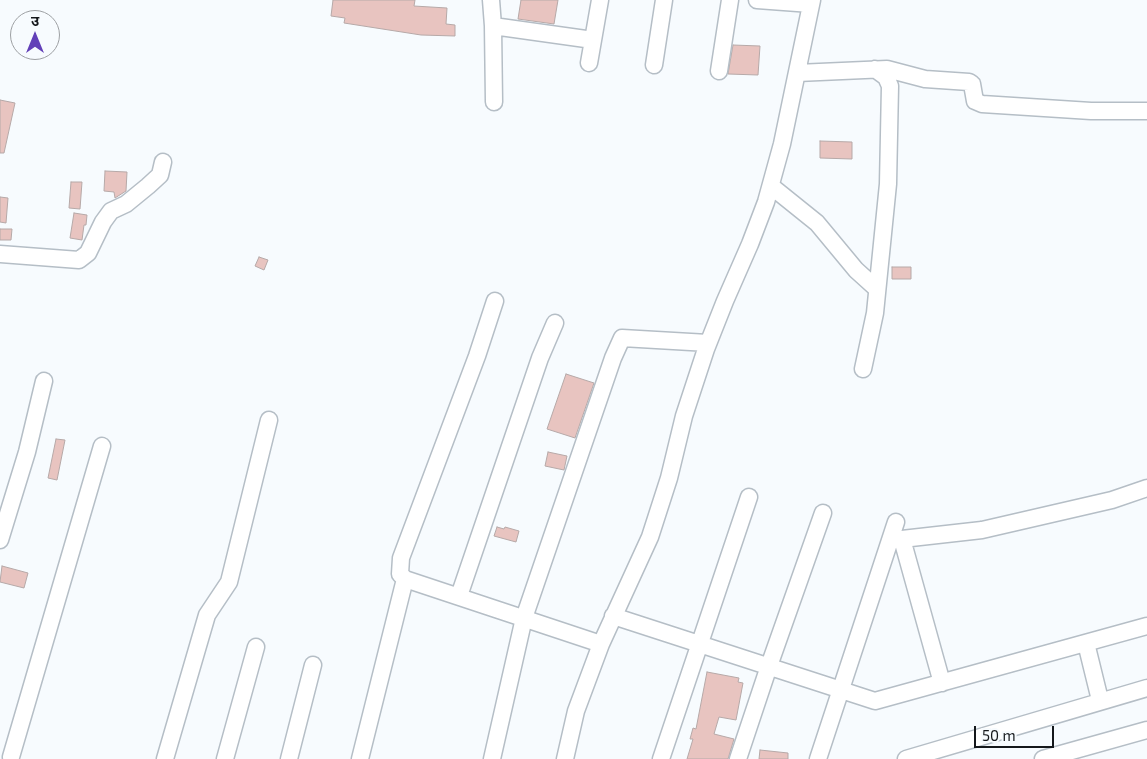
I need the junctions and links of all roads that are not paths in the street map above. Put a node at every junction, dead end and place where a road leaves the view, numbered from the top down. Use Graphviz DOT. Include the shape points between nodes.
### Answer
graph roads {
  1 [pos="492,0"];
  2 [pos="600,0"];
  3 [pos="664,0"];
  4 [pos="730,0"];
  5 [pos="757,0"];
  6 [pos="811,2"];
  7 [pos="493,26"];
  8 [pos="593,40"];
  9 [pos="589,63"];
  10 [pos="654,66"];
  11 [pos="875,69"];
  12 [pos="720,71"];
  13 [pos="797,73"];
  14 [pos="494,102"];
  15 [pos="1147,111"];
  16 [pos="163,162"];
  17 [pos="771,186"];
  18 [pos="0,254"];
  19 [pos="877,290"];
  20 [pos="495,301"];
  21 [pos="555,323"];
  22 [pos="708,343"];
  23 [pos="863,369"];
  24 [pos="44,381"];
  25 [pos="269,420"];
  26 [pos="102,446"];
  27 [pos="1147,488"];
  28 [pos="749,496"];
  29 [pos="822,513"];
  30 [pos="896,522"];
  31 [pos="0,540"];
  32 [pos="405,578"];
  33 [pos="459,596"];
  34 [pos="613,616"];
  35 [pos="524,618"];
  36 [pos="1147,626"];
  37 [pos="1086,643"];
  38 [pos="601,644"];
  39 [pos="700,644"];
  40 [pos="256,647"];
  41 [pos="313,665"];
  42 [pos="768,666"];
  43 [pos="942,683"];
  44 [pos="1147,688"];
  45 [pos="840,690"];
  46 [pos="1100,700"];
  47 [pos="1147,730"];
  48 [pos="8,757"];
  49 [pos="165,759"];
  50 [pos="226,759"];
  51 [pos="289,759"];
  52 [pos="360,759"];
  53 [pos="492,759"];
  54 [pos="565,759"];
  55 [pos="660,759"];
  56 [pos="738,759"];
  57 [pos="818,759"];
  58 [pos="906,759"];
  59 [pos="1044,759"];
  1 -- 7 [label="street"];
  2 -- 8 [label="street"];
  3 -- 10 [label="street"];
  4 -- 12 [label="street"];
  5 -- 6 [label="street"];
  6 -- 13 [label="street"];
  7 -- 8 [label="street"];
  7 -- 14 [label="street"];
  8 -- 9 [label="street"];
  11 -- 13 [label="street"];
  11 -- 15 [label="street" via="898,71 925,79 969,82 975,100 982,104"];
  11 -- 19 [label="street" via="889,81 890,93 888,184"];
  13 -- 17 [label="street"];
  16 -- 18 [label="street" via="160,175 126,204 111,211 88,253 80,260"];
  17 -- 19 [label="street" via="817,223"];
  17 -- 22 [label="street"];
  19 -- 23 [label="street"];
  20 -- 32 [label="street" via="401,558 400,574"];
  21 -- 33 [label="street" via="540,358"];
  22 -- 34 [label="street" via="650,537"];
  22 -- 35 [label="street" via="622,338"];
  24 -- 31 [label="street" via="27,452"];
  25 -- 49 [label="street" via="228,582 207,615"];
  26 -- 48 [label="street"];
  27 -- 43 [label="street" via="1112,500 982,530 902,539"];
  28 -- 39 [label="street"];
  29 -- 42 [label="street"];
  30 -- 45 [label="street"];
  32 -- 33 [label="street"];
  32 -- 52 [label="street"];
  33 -- 35 [label="street"];
  34 -- 38 [label="street"];
  34 -- 39 [label="street"];
  35 -- 38 [label="street"];
  35 -- 53 [label="street"];
  36 -- 37 [label="street"];
  37 -- 43 [label="street"];
  37 -- 46 [label="street"];
  38 -- 54 [label="street" via="576,711"];
  39 -- 42 [label="street"];
  39 -- 55 [label="street"];
  40 -- 50 [label="street"];
  41 -- 51 [label="street"];
  42 -- 45 [label="street"];
  42 -- 56 [label="street"];
  43 -- 45 [label="street" via="875,701"];
  44 -- 46 [label="street"];
  45 -- 57 [label="street"];
  46 -- 58 [label="street"];
  47 -- 59 [label="street"];
}
